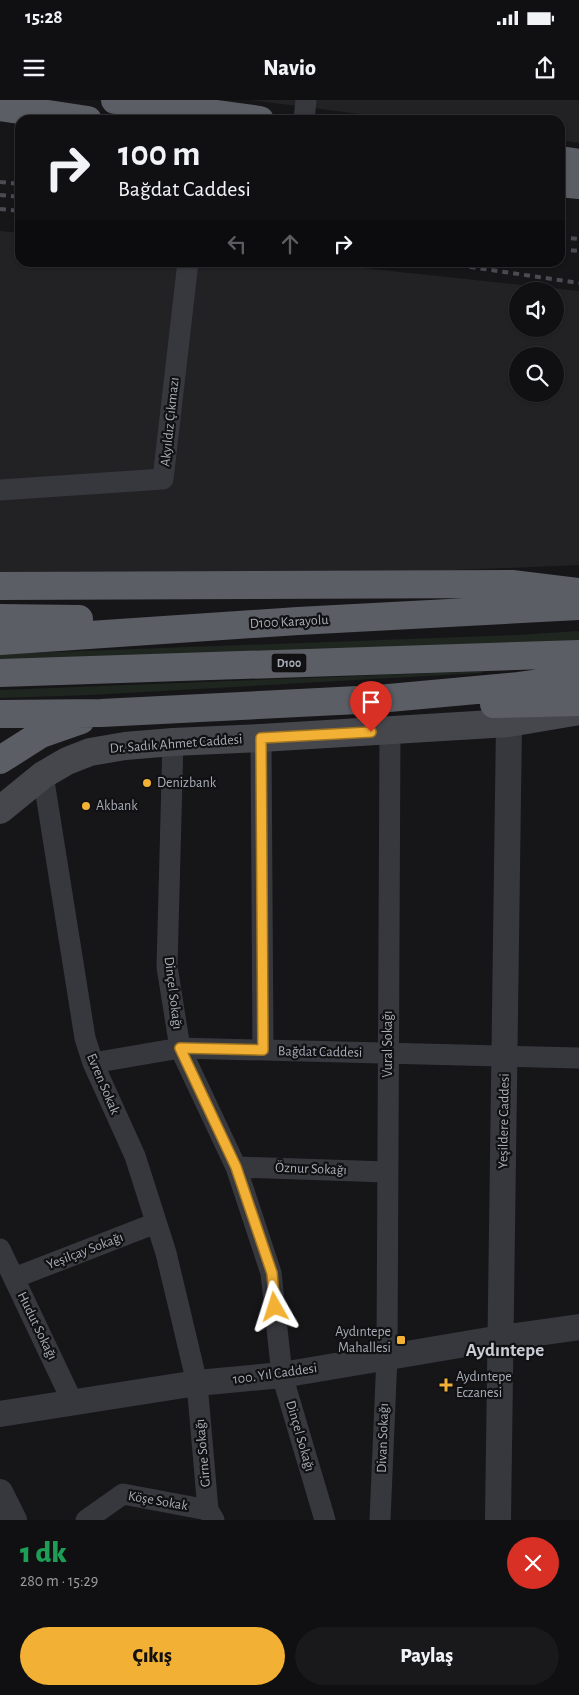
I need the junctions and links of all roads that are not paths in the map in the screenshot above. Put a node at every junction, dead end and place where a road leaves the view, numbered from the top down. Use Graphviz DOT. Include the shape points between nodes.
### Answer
graph roads {
  1 [pos="115,100"];
  2 [pos="306,100"];
  3 [pos="0,107"];
  4 [pos="54,115"];
  5 [pos="224,115"];
  6 [pos="304,115"];
  7 [pos="565,161"];
  8 [pos="579,163"];
  9 [pos="565,184"];
  10 [pos="579,185"];
  11 [pos="187,267"];
  12 [pos="0,490"];
  13 [pos="0,586"];
  14 [pos="579,592"];
  15 [pos="579,606"];
  16 [pos="0,618"];
  17 [pos="298,621"];
  18 [pos="0,640"];
  19 [pos="579,654"];
  20 [pos="0,673"];
  21 [pos="579,678"];
  22 [pos="378,699"];
  23 [pos="579,702"];
  24 [pos="579,711"];
  25 [pos="101,713"];
  26 [pos="0,714"];
  27 [pos="510,723"];
  28 [pos="390,731"];
  29 [pos="261,738"];
  30 [pos="172,742"];
  31 [pos="0,760"];
  32 [pos="44,775"];
  33 [pos="0,810"];
  34 [pos="180,1048"];
  35 [pos="263,1050"];
  36 [pos="388,1053"];
  37 [pos="505,1056"];
  38 [pos="579,1058"];
  39 [pos="93,1063"];
  40 [pos="236,1167"];
  41 [pos="387,1172"];
  42 [pos="156,1223"];
  43 [pos="0,1250"];
  44 [pos="14,1278"];
  45 [pos="579,1327"];
  46 [pos="501,1338"];
  47 [pos="386,1356"];
  48 [pos="282,1374"];
  49 [pos="197,1383"];
  50 [pos="73,1403"];
  51 [pos="0,1414"];
  52 [pos="0,1492"];
  53 [pos="211,1515"];
  54 [pos="14,1520"];
  55 [pos="86,1520"];
  56 [pos="324,1520"];
  57 [pos="380,1520"];
  58 [pos="498,1520"];
  1 -- 5 [label="highway"];
  2 -- 6 [label="street"];
  3 -- 4 [label="highway"];
  7 -- 8 [label="highway"];
  9 -- 10 [label="highway"];
  11 -- 12 [label="street, Akyıldız Çıkmazı" via="163,479"];
  13 -- 14 [label="highway" via="512,584"];
  15 -- 17 [label="highway, D100 Karayolu"];
  16 -- 17 [label="highway"];
  17 -- 18 [label="highway, D100 Karayolu"];
  19 -- 20 [label="highway, D100"];
  21 -- 22 [label="highway"];
  22 -- 23 [label="highway" via="511,705"];
  22 -- 25 [label="highway"];
  24 -- 27 [label="main road, Dr. Sadık Ahmet Caddesi"];
  25 -- 26 [label="highway"];
  25 -- 31 [label="highway" via="41,734"];
  27 -- 28 [label="main road, Dr. Sadık Ahmet Caddesi"];
  27 -- 37 [label="street, Yeşildere Caddesi"];
  28 -- 29 [label="main road, Dr. Sadık Ahmet Caddesi"];
  28 -- 36 [label="street, Vural Sokağı"];
  29 -- 30 [label="main road, Dr. Sadık Ahmet Caddesi"];
  29 -- 35 [label="street"];
  30 -- 32 [label="main road, Dr. Sadık Ahmet Caddesi" via="90,752"];
  30 -- 34 [label="street, Dinçel Sokağı" via="167,967"];
  32 -- 33 [label="main road, Dr. Sadık Ahmet Caddesi"];
  32 -- 39 [label="street, Evren Sokak" via="85,1038"];
  34 -- 35 [label="street, Bağdat Caddesi"];
  34 -- 39 [label="street, Bağdat Caddesi"];
  34 -- 40 [label="street, Dinçel Sokağı"];
  35 -- 36 [label="street, Bağdat Caddesi"];
  36 -- 37 [label="street, Bağdat Caddesi"];
  36 -- 41 [label="street, Vural Sokağı"];
  37 -- 38 [label="street, Bağdat Caddesi"];
  37 -- 46 [label="street, Yeşildere Caddesi"];
  39 -- 42 [label="street, Evren Sokak" via="135,1156"];
  40 -- 41 [label="street, Öznur Sokağı"];
  40 -- 48 [label="street, Dinçel Sokağı" via="272,1273"];
  41 -- 47 [label="street, Vural Sokağı"];
  42 -- 44 [label="street, Yeşilçay Sokağı"];
  42 -- 49 [label="street, Evren Sokak"];
  43 -- 44 [label="street, Hudut Sokağı"];
  44 -- 50 [label="street, Hudut Sokağı"];
  45 -- 46 [label="street, 100. Yıl Caddesi"];
  46 -- 47 [label="street, 100. Yıl Caddesi"];
  46 -- 58 [label="street, Yeşildere Caddesi"];
  47 -- 48 [label="street, 100. Yıl Caddesi"];
  47 -- 57 [label="street, Divan Sokağı"];
  48 -- 49 [label="street, 100. Yıl Caddesi"];
  48 -- 56 [label="street, Dinçel Sokağı"];
  49 -- 50 [label="street, 100. Yıl Caddesi"];
  49 -- 53 [label="street, Girne Sokağı"];
  50 -- 51 [label="street, 100. Yıl Caddesi"];
  52 -- 54 [label="street"];
  53 -- 55 [label="street, Köşe Sokak" via="123,1494"];
}
